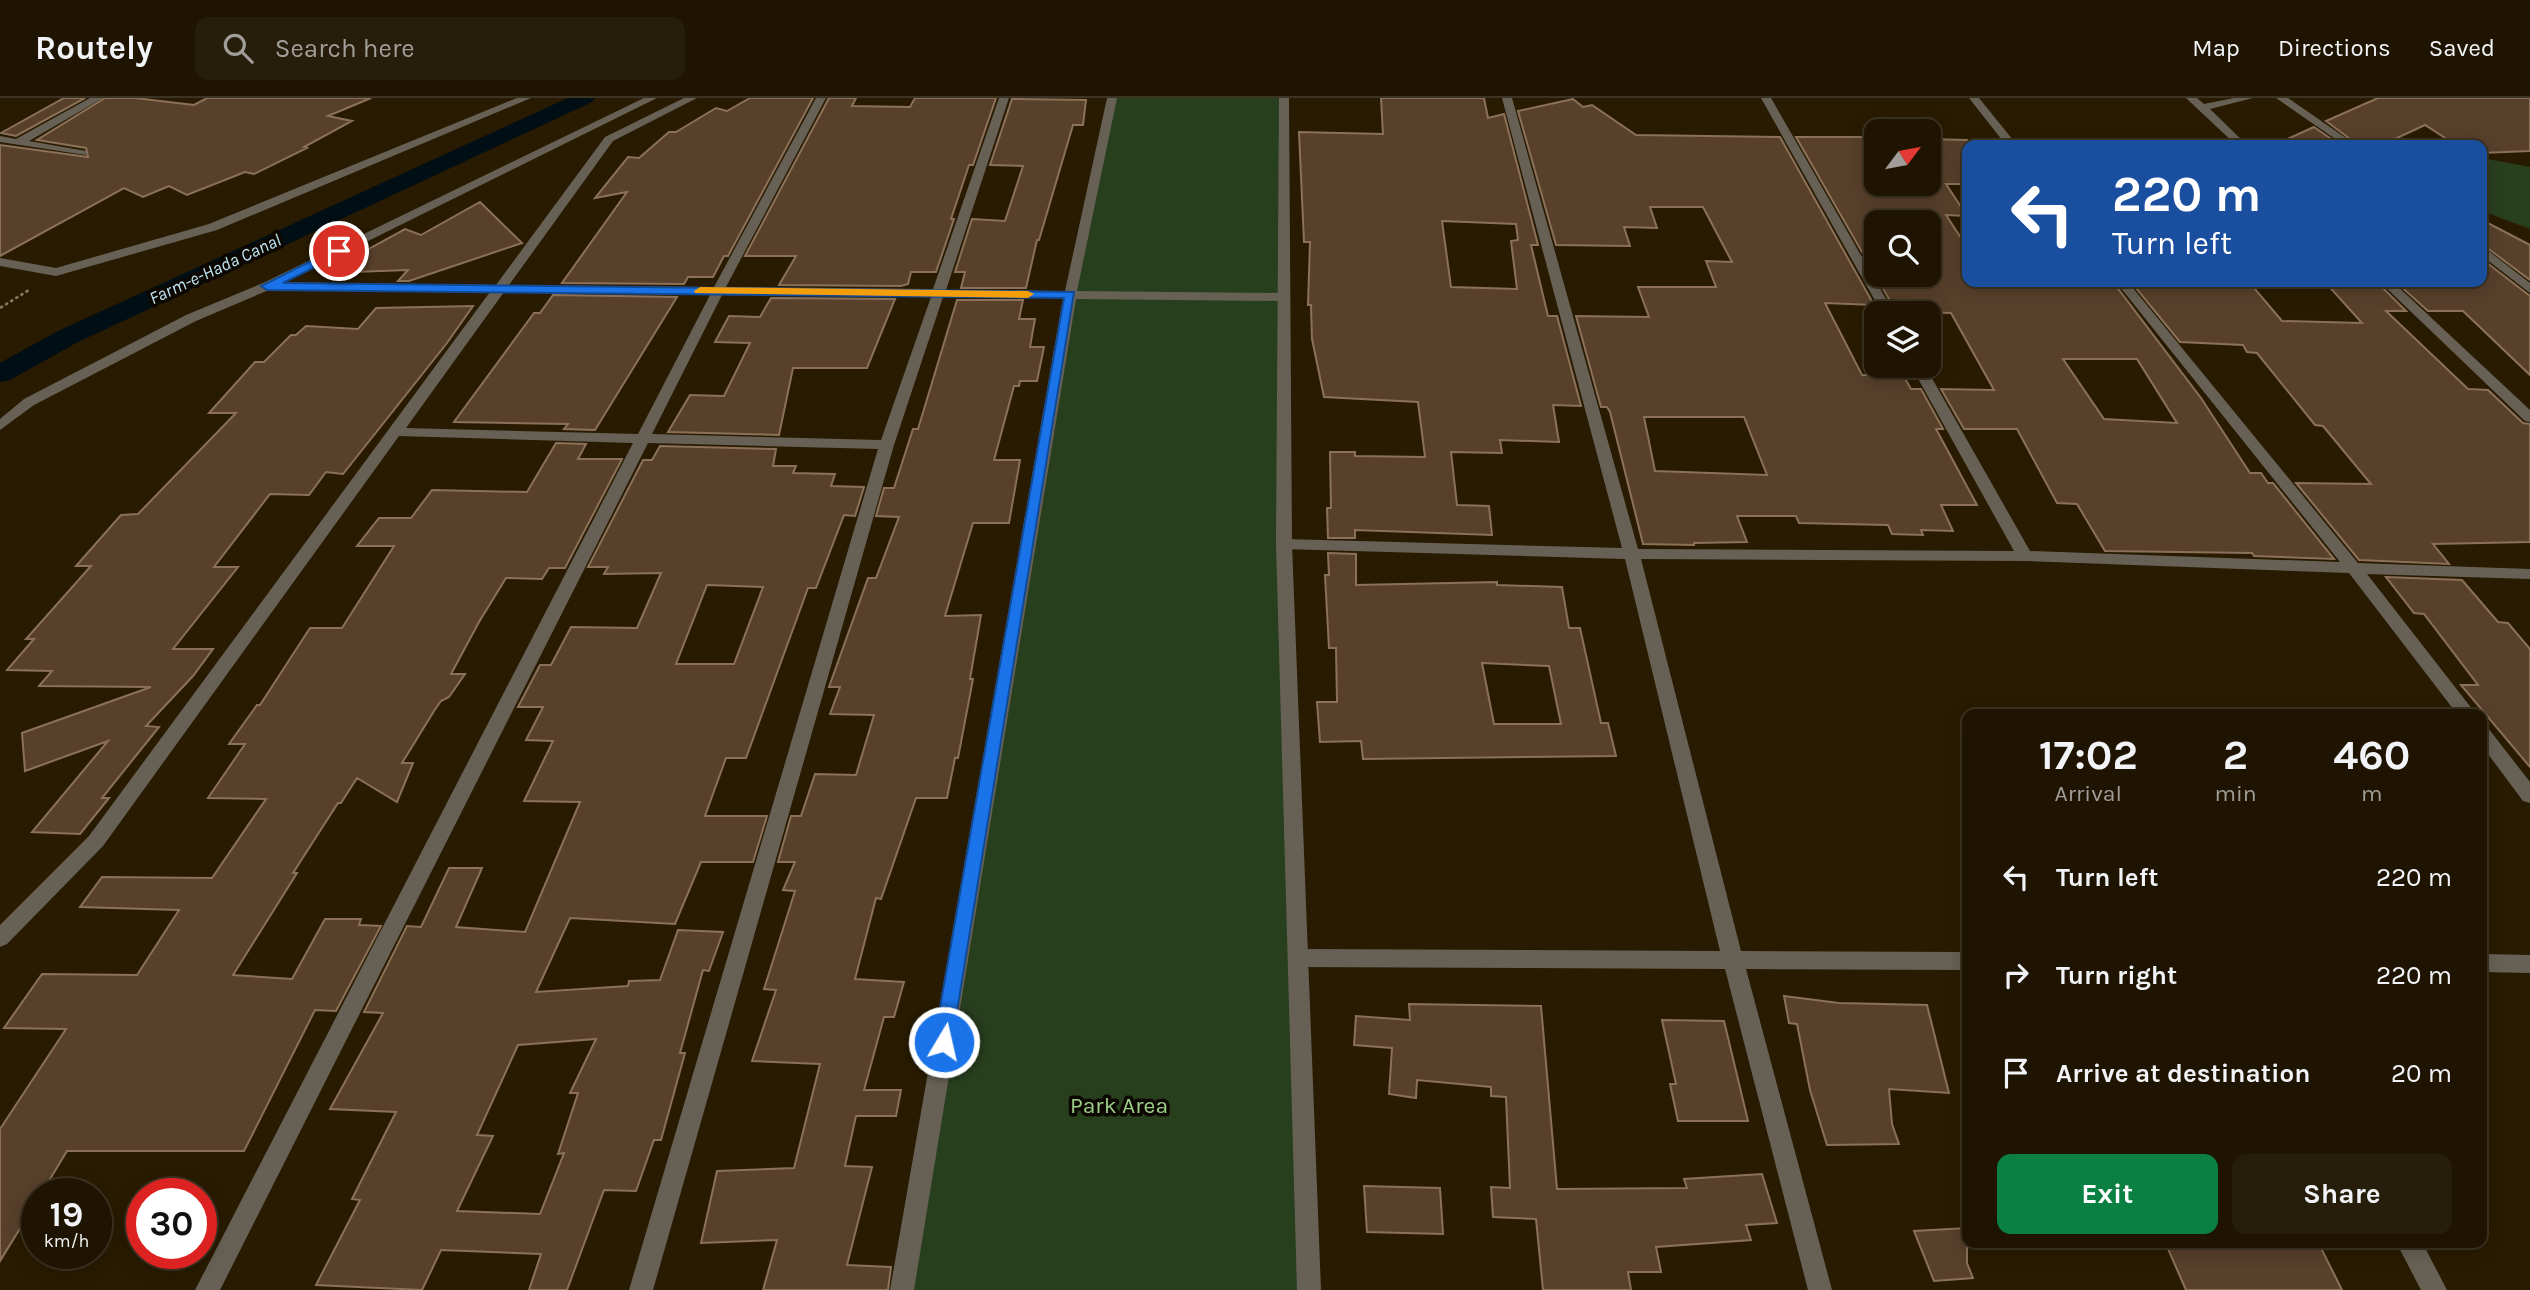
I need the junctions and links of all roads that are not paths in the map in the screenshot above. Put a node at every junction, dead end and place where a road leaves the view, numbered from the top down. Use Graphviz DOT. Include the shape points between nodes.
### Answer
graph roads {
  1 [pos="98,98"];
  2 [pos="526,98"];
  3 [pos="652,98"];
  4 [pos="692,98"];
  5 [pos="821,98"];
  6 [pos="1004,98"];
  7 [pos="1112,98"];
  8 [pos="1283,98"];
  9 [pos="1507,98"];
  10 [pos="1766,98"];
  11 [pos="1974,98"];
  12 [pos="2191,98"];
  13 [pos="2248,98"];
  14 [pos="2281,98"];
  15 [pos="2202,108"];
  16 [pos="0,139"];
  17 [pos="2008,140"];
  18 [pos="2237,140"];
  19 [pos="2344,140"];
  20 [pos="18,142"];
  21 [pos="82,153"];
  22 [pos="2487,254"];
  23 [pos="0,262"];
  24 [pos="267,286"];
  25 [pos="2127,287"];
  26 [pos="2391,287"];
  27 [pos="501,289"];
  28 [pos="2530,289"];
  29 [pos="718,291"];
  30 [pos="936,293"];
  31 [pos="1070,295"];
  32 [pos="1284,297"];
  33 [pos="1881,301"];
  34 [pos="1925,378"];
  35 [pos="2530,418"];
  36 [pos="0,426"];
  37 [pos="396,432"];
  38 [pos="643,438"];
  39 [pos="887,445"];
  40 [pos="1284,544"];
  41 [pos="1632,554"];
  42 [pos="2025,556"];
  43 [pos="2354,568"];
  44 [pos="2530,574"];
  45 [pos="2463,709"];
  46 [pos="2487,740"];
  47 [pos="2530,796"];
  48 [pos="0,938"];
  49 [pos="1298,958"];
  50 [pos="1733,960"];
  51 [pos="1962,961"];
  52 [pos="2487,963"];
  53 [pos="2530,964"];
  54 [pos="2411,1248"];
  55 [pos="207,1290"];
  56 [pos="641,1290"];
  57 [pos="902,1290"];
  58 [pos="1310,1290"];
  59 [pos="1820,1290"];
  60 [pos="2435,1290"];
  1 -- 20 [label="street"];
  2 -- 23 [label="street" via="213,227 56,272"];
  3 -- 24 [label="street"];
  4 -- 27 [label="street" via="609,139"];
  5 -- 29 [label="street"];
  6 -- 30 [label="street"];
  7 -- 31 [label="street"];
  8 -- 32 [label="street"];
  9 -- 41 [label="street"];
  10 -- 33 [label="street"];
  11 -- 17 [label="street"];
  12 -- 15 [label="street"];
  13 -- 15 [label="street"];
  14 -- 19 [label="street"];
  15 -- 18 [label="street"];
  16 -- 20 [label="street"];
  20 -- 21 [label="street"];
  22 -- 28 [label="street"];
  24 -- 27 [label="street"];
  24 -- 36 [label="street" via="191,318 40,396"];
  25 -- 43 [label="street"];
  26 -- 35 [label="street"];
  27 -- 29 [label="street"];
  27 -- 37 [label="street"];
  29 -- 30 [label="street"];
  29 -- 38 [label="street"];
  30 -- 31 [label="street"];
  30 -- 39 [label="street"];
  31 -- 32 [label="street"];
  31 -- 57 [label="street"];
  32 -- 40 [label="street"];
  34 -- 42 [label="street"];
  37 -- 38 [label="street"];
  37 -- 48 [label="street" via="96,841"];
  38 -- 39 [label="street"];
  38 -- 55 [label="street"];
  39 -- 56 [label="street"];
  40 -- 41 [label="street"];
  40 -- 49 [label="street"];
  41 -- 42 [label="street"];
  41 -- 50 [label="street"];
  42 -- 43 [label="street"];
  43 -- 44 [label="street"];
  43 -- 45 [label="street"];
  46 -- 47 [label="street"];
  49 -- 50 [label="street"];
  49 -- 58 [label="street"];
  50 -- 51 [label="street"];
  50 -- 59 [label="street"];
  52 -- 53 [label="street"];
  54 -- 60 [label="street"];
}
